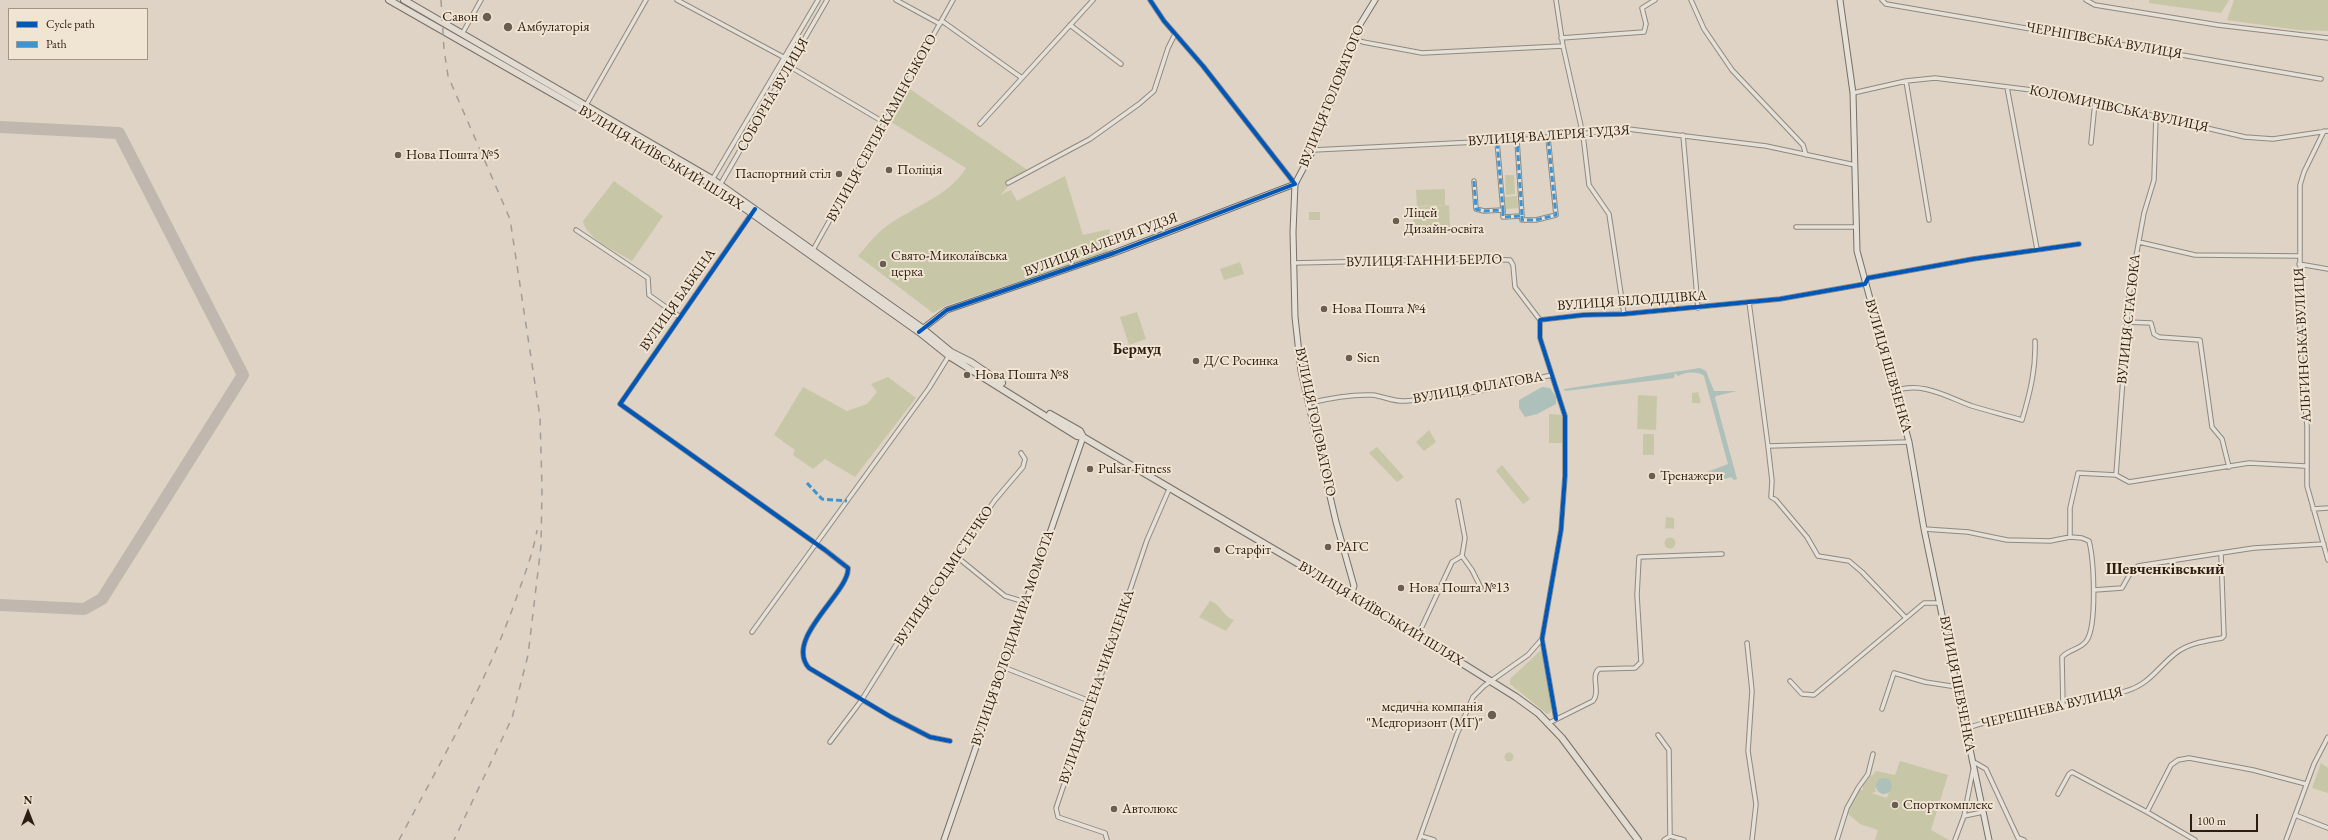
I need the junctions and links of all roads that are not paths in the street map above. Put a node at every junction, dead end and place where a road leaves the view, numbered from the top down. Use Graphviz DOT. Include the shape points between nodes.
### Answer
graph roads {
  1 [pos="389,0"];
  2 [pos="404,0"];
  3 [pos="481,0"];
  4 [pos="646,0"];
  5 [pos="678,0"];
  6 [pos="818,0"];
  7 [pos="827,0"];
  8 [pos="896,0"];
  9 [pos="953,0"];
  10 [pos="1150,0"];
  11 [pos="1375,0"];
  12 [pos="1556,0"];
  13 [pos="1656,0"];
  14 [pos="1691,0"];
  15 [pos="1840,0"];
  16 [pos="1882,0"];
  17 [pos="2086,0"];
  18 [pos="1090,1"];
  19 [pos="941,22"];
  20 [pos="1070,25"];
  21 [pos="1175,34"];
  22 [pos="461,35"];
  23 [pos="1353,38"];
  24 [pos="1561,38"];
  25 [pos="2328,38"];
  26 [pos="1563,46"];
  27 [pos="785,58"];
  28 [pos="782,62"];
  29 [pos="1121,64"];
  30 [pos="790,67"];
  31 [pos="1022,78"];
  32 [pos="2321,79"];
  33 [pos="1906,81"];
  34 [pos="2007,87"];
  35 [pos="1853,93"];
  36 [pos="2095,102"];
  37 [pos="584,108"];
  38 [pos="2156,115"];
  39 [pos="885,123"];
  40 [pos="980,124"];
  41 [pos="2326,131"];
  42 [pos="1583,135"];
  43 [pos="1683,135"];
  44 [pos="1548,138"];
  45 [pos="1517,140"];
  46 [pos="1497,141"];
  47 [pos="2091,143"];
  48 [pos="1313,150"];
  49 [pos="1806,155"];
  50 [pos="1855,165"];
  51 [pos="711,181"];
  52 [pos="1474,181"];
  53 [pos="1008,184"];
  54 [pos="1295,184"];
  55 [pos="719,187"];
  56 [pos="1502,210"];
  57 [pos="754,211"];
  58 [pos="1522,216"];
  59 [pos="1929,220"];
  60 [pos="1796,227"];
  61 [pos="1855,227"];
  62 [pos="576,230"];
  63 [pos="2139,242"];
  64 [pos="2079,244"];
  65 [pos="2037,249"];
  66 [pos="811,252"];
  67 [pos="2299,256"];
  68 [pos="1293,263"];
  69 [pos="2299,264"];
  70 [pos="2328,269"];
  71 [pos="1864,284"];
  72 [pos="1749,302"];
  73 [pos="1698,308"];
  74 [pos="1624,314"];
  75 [pos="680,317"];
  76 [pos="1540,320"];
  77 [pos="2126,322"];
  78 [pos="920,330"];
  79 [pos="2035,342"];
  80 [pos="950,354"];
  81 [pos="1552,375"];
  82 [pos="1895,391"];
  83 [pos="1309,403"];
  84 [pos="1083,437"];
  85 [pos="1909,442"];
  86 [pos="1768,446"];
  87 [pos="1021,453"];
  88 [pos="2305,466"];
  89 [pos="2229,467"];
  90 [pos="2116,476"];
  91 [pos="1170,487"];
  92 [pos="1458,501"];
  93 [pos="2328,508"];
  94 [pos="2313,509"];
  95 [pos="1924,529"];
  96 [pos="2070,537"];
  97 [pos="816,543"];
  98 [pos="2324,544"];
  99 [pos="2221,553"];
  100 [pos="1722,554"];
  101 [pos="1462,556"];
  102 [pos="957,558"];
  103 [pos="2328,560"];
  104 [pos="1481,588"];
  105 [pos="2094,590"];
  106 [pos="1351,594"];
  107 [pos="1025,602"];
  108 [pos="1940,603"];
  109 [pos="1906,618"];
  110 [pos="752,632"];
  111 [pos="1418,635"];
  112 [pos="1542,639"];
  113 [pos="1747,643"];
  114 [pos="1002,667"];
  115 [pos="1492,680"];
  116 [pos="1790,681"];
  117 [pos="1957,687"];
  118 [pos="861,701"];
  119 [pos="1092,702"];
  120 [pos="2063,706"];
  121 [pos="1882,708"];
  122 [pos="1556,719"];
  123 [pos="1549,723"];
  124 [pos="1965,729"];
  125 [pos="1658,735"];
  126 [pos="2328,737"];
  127 [pos="950,741"];
  128 [pos="830,742"];
  129 [pos="1873,754"];
  130 [pos="1972,761"];
  131 [pos="1974,769"];
  132 [pos="2306,784"];
  133 [pos="2058,794"];
  134 [pos="1983,812"];
  135 [pos="2147,812"];
  136 [pos="2295,814"];
  137 [pos="1964,816"];
  138 [pos="2328,828"];
  139 [pos="1670,836"];
  140 [pos="1420,838"];
  141 [pos="2019,839"];
  142 [pos="944,840"];
  143 [pos="1107,840"];
  144 [pos="1434,840"];
  145 [pos="1638,840"];
  146 [pos="1664,840"];
  147 [pos="1684,840"];
  148 [pos="1752,840"];
  149 [pos="1837,840"];
  150 [pos="1955,840"];
  151 [pos="1989,840"];
  152 [pos="2024,840"];
  153 [pos="2195,840"];
  154 [pos="2286,840"];
  1 -- 37 [label="highway, ВУЛИЦЯ КИЇВСЬКИЙ ШЛЯХ"];
  2 -- 22 [label="highway, ВУЛИЦЯ КИЇВСЬКИЙ ШЛЯХ"];
  3 -- 22 [label="street"];
  4 -- 37 [label="street"];
  5 -- 27 [label="street"];
  6 -- 27 [label="street, СОБОРНА ВУЛИЦЯ"];
  7 -- 30 [label="street, СОБОРНА ВУЛИЦЯ"];
  8 -- 19 [label="street"];
  9 -- 19 [label="street, ВУЛИЦЯ СЕРГІЯ КАМІНСЬКОГО"];
  10 -- 21 [label="street"];
  11 -- 23 [label="main road, ВУЛИЦЯ ГОЛОВАТОГО"];
  12 -- 24 [label="street"];
  13 -- 24 [label="street" via="1642,8 1646,24 1644,32"];
  14 -- 49 [label="street" via="1704,30 1732,70 1803,144"];
  15 -- 35 [label="main road, ВУЛИЦЯ ШЕВЧЕНКА"];
  16 -- 32 [label="street, ЧЕРНІГІВСЬКА ВУЛИЦЯ" via="1886,4"];
  17 -- 25 [label="street" via="2095,5 2210,24"];
  18 -- 20 [label="street"];
  19 -- 31 [label="street"];
  19 -- 39 [label="street, ВУЛИЦЯ СЕРГІЯ КАМІНСЬКОГО"];
  20 -- 29 [label="street"];
  20 -- 31 [label="street"];
  21 -- 53 [label="street" via="1154,91 1083,143"];
  21 -- 54 [label="street"];
  22 -- 37 [label="highway, ВУЛИЦЯ КИЇВСЬКИЙ ШЛЯХ"];
  23 -- 26 [label="street" via="1422,52"];
  23 -- 48 [label="main road, ВУЛИЦЯ ГОЛОВАТОГО"];
  24 -- 26 [label="street"];
  26 -- 42 [label="street"];
  27 -- 28 [label="street, СОБОРНА ВУЛИЦЯ"];
  28 -- 30 [label="street"];
  28 -- 51 [label="street, СОБОРНА ВУЛИЦЯ"];
  30 -- 39 [label="street"];
  30 -- 55 [label="street, СОБОРНА ВУЛИЦЯ"];
  31 -- 40 [label="street"];
  33 -- 34 [label="street, КОЛОМИЧІВСЬКА ВУЛИЦЯ" via="1935,78"];
  33 -- 35 [label="street, КОЛОМИЧІВСЬКА ВУЛИЦЯ"];
  33 -- 59 [label="street"];
  34 -- 36 [label="street, КОЛОМИЧІВСЬКА ВУЛИЦЯ" via="2056,92"];
  34 -- 65 [label="street"];
  35 -- 50 [label="main road, ВУЛИЦЯ ШЕВЧЕНКА"];
  36 -- 38 [label="street, КОЛОМИЧІВСЬКА ВУЛИЦЯ"];
  36 -- 47 [label="street"];
  37 -- 51 [label="highway, ВУЛИЦЯ КИЇВСЬКИЙ ШЛЯХ"];
  38 -- 41 [label="street, КОЛОМИЧІВСЬКА ВУЛИЦЯ" via="2245,137 2273,139"];
  38 -- 63 [label="street, ВУЛИЦЯ СТАСЮКА" via="2154,180"];
  39 -- 66 [label="street, ВУЛИЦЯ СЕРГІЯ КАМІНСЬКОГО"];
  41 -- 67 [label="street, АЛЬТИНСЬКА ВУЛИЦЯ" via="2304,172 2300,185"];
  42 -- 43 [label="street, ВУЛИЦЯ ВАЛЕРІЯ ГУДЗЯ" via="1628,129"];
  42 -- 44 [label="street, ВУЛИЦЯ ВАЛЕРІЯ ГУДЗЯ"];
  42 -- 74 [label="street" via="1589,185 1609,214"];
  43 -- 49 [label="street, ВУЛИЦЯ ВАЛЕРІЯ ГУДЗЯ" via="1766,146"];
  43 -- 73 [label="street"];
  44 -- 45 [label="street, ВУЛИЦЯ ВАЛЕРІЯ ГУДЗЯ"];
  44 -- 58 [label="street" via="1556,215 1536,220 1522,220"];
  45 -- 46 [label="street, ВУЛИЦЯ ВАЛЕРІЯ ГУДЗЯ"];
  45 -- 58 [label="street"];
  46 -- 48 [label="street, ВУЛИЦЯ ВАЛЕРІЯ ГУДЗЯ"];
  46 -- 56 [label="street"];
  48 -- 54 [label="main road, ВУЛИЦЯ ГОЛОВАТОГО"];
  49 -- 50 [label="street, ВУЛИЦЯ ВАЛЕРІЯ ГУДЗЯ"];
  50 -- 61 [label="main road, ВУЛИЦЯ ШЕВЧЕНКА"];
  51 -- 55 [label="highway, ВУЛИЦЯ КИЇВСЬКИЙ ШЛЯХ"];
  52 -- 56 [label="street" via="1476,209"];
  54 -- 68 [label="main road, ВУЛИЦЯ ГОЛОВАТОГО"];
  54 -- 78 [label="main road, ВУЛИЦЯ ВАЛЕРІЯ ГУДЗЯ" via="1114,253 948,310"];
  55 -- 57 [label="highway, ВУЛИЦЯ КИЇВСЬКИЙ ШЛЯХ"];
  56 -- 58 [label="street" via="1503,217"];
  57 -- 66 [label="highway, ВУЛИЦЯ КИЇВСЬКИЙ ШЛЯХ"];
  57 -- 75 [label="street, ВУЛИЦЯ БАБКІНА"];
  60 -- 61 [label="street"];
  61 -- 71 [label="main road, ВУЛИЦЯ ШЕВЧЕНКА"];
  62 -- 75 [label="street" via="648,278 649,295"];
  63 -- 67 [label="street" via="2195,255"];
  63 -- 77 [label="street, ВУЛИЦЯ СТАСЮКА"];
  64 -- 65 [label="street, ВУЛИЦЯ БІЛОДІДІВКА"];
  65 -- 71 [label="street, ВУЛИЦЯ БІЛОДІДІВКА" via="1868,278"];
  66 -- 78 [label="highway, ВУЛИЦЯ КИЇВСЬКИЙ ШЛЯХ"];
  67 -- 69 [label="street, АЛЬТИНСЬКА ВУЛИЦЯ"];
  68 -- 76 [label="street, ВУЛИЦЯ ГАННИ БЕРЛО" via="1510,260 1513,265 1515,287"];
  68 -- 83 [label="main road, ВУЛИЦЯ ГОЛОВАТОГО" via="1301,371"];
  69 -- 70 [label="street"];
  69 -- 88 [label="street, АЛЬТИНСЬКА ВУЛИЦЯ" via="2300,349 2307,426"];
  71 -- 72 [label="street, ВУЛИЦЯ БІЛОДІДІВКА"];
  71 -- 82 [label="main road, ВУЛИЦЯ ШЕВЧЕНКА"];
  72 -- 73 [label="street, ВУЛИЦЯ БІЛОДІДІВКА"];
  72 -- 86 [label="street"];
  73 -- 74 [label="street, ВУЛИЦЯ БІЛОДІДІВКА"];
  74 -- 76 [label="street, ВУЛИЦЯ БІЛОДІДІВКА"];
  75 -- 97 [label="street, ВУЛИЦЯ БАБКІНА" via="620,404"];
  76 -- 81 [label="street, ВУЛИЦЯ БІЛОДІДІВКА" via="1540,338"];
  77 -- 89 [label="street" via="2151,323 2154,334 2159,337 2200,340 2212,427 2222,438"];
  77 -- 90 [label="street, ВУЛИЦЯ СТАСЮКА"];
  78 -- 80 [label="highway, ВУЛИЦЯ КИЇВСЬКИЙ ШЛЯХ"];
  79 -- 82 [label="street" via="2036,360 2032,389 2022,420 1972,406 1936,390 1914,388"];
  80 -- 84 [label="highway, ВУЛИЦЯ КИЇВСЬКИЙ ШЛЯХ" via="971,362 1080,431"];
  80 -- 97 [label="street" via="929,388"];
  81 -- 83 [label="street, ВУЛИЦЯ ФІЛАТОВА" via="1438,398 1403,401 1373,395 1343,396"];
  81 -- 112 [label="street, ВУЛИЦЯ БІЛОДІДІВКА" via="1565,416 1565,476 1557,559"];
  82 -- 85 [label="main road, ВУЛИЦЯ ШЕВЧЕНКА"];
  83 -- 106 [label="main road, ВУЛИЦЯ ГОЛОВАТОГО" via="1336,522 1354,586"];
  84 -- 91 [label="highway, ВУЛИЦЯ КИЇВСЬКИЙ ШЛЯХ"];
  84 -- 107 [label="main road, ВУЛИЦЯ ВОЛОДИМИРА МОМОТА"];
  85 -- 86 [label="street"];
  85 -- 95 [label="main road, ВУЛИЦЯ ШЕВЧЕНКА"];
  86 -- 109 [label="street" via="1771,497 1807,537 1818,556 1849,561"];
  87 -- 102 [label="street, ВУЛИЦЯ СОЦМІСТЕЧКО" via="1025,457 1022,467 995,500"];
  88 -- 89 [label="street" via="2249,463"];
  88 -- 94 [label="street, АЛЬТИНСЬКА ВУЛИЦЯ"];
  89 -- 90 [label="street" via="2129,482"];
  90 -- 96 [label="street" via="2078,472 2070,508"];
  91 -- 106 [label="highway, ВУЛИЦЯ КИЇВСЬКИЙ ШЛЯХ"];
  91 -- 119 [label="street, ВУЛИЦЯ ЄВГЕНА ЧИКАЛЕНКА"];
  92 -- 101 [label="street" via="1465,538"];
  93 -- 94 [label="street"];
  94 -- 98 [label="street, АЛЬТИНСЬКА ВУЛИЦЯ"];
  95 -- 96 [label="street" via="1968,532 2007,540 2050,541"];
  95 -- 108 [label="main road, ВУЛИЦЯ ШЕВЧЕНКА"];
  96 -- 105 [label="street" via="2089,541"];
  97 -- 110 [label="street"];
  97 -- 118 [label="street" via="844,564 848,573 821,612 805,642 802,656 809,668"];
  98 -- 99 [label="street" via="2254,548"];
  98 -- 103 [label="street, АЛЬТИНСЬКА ВУЛИЦЯ"];
  99 -- 105 [label="street" via="2138,566 2131,572 2122,588"];
  99 -- 120 [label="street, ЧЕРЕШНЕВА ВУЛИЦЯ" via="2224,632 2222,638 2185,648 2149,680 2136,687"];
  100 -- 122 [label="street" via="1639,557 1637,595 1641,662 1635,668 1599,669 1595,674 1595,698"];
  101 -- 104 [label="street"];
  101 -- 111 [label="street" via="1452,562"];
  102 -- 107 [label="street" via="1005,596"];
  102 -- 118 [label="street, ВУЛИЦЯ СОЦМІСТЕЧКО" via="911,621"];
  105 -- 120 [label="street" via="2087,640 2067,651 2062,657"];
  106 -- 111 [label="highway, ВУЛИЦЯ КИЇВСЬКИЙ ШЛЯХ"];
  107 -- 114 [label="main road, ВУЛИЦЯ ВОЛОДИМИРА МОМОТА"];
  108 -- 109 [label="street" via="1924,603"];
  108 -- 117 [label="main road, ВУЛИЦЯ ШЕВЧЕНКА"];
  109 -- 116 [label="street" via="1814,695 1802,694"];
  111 -- 115 [label="highway, ВУЛИЦЯ КИЇВСЬКИЙ ШЛЯХ"];
  112 -- 115 [label="street" via="1528,655"];
  112 -- 122 [label="street, ВУЛИЦЯ БІЛОДІДІВКА"];
  113 -- 148 [label="street" via="1752,691 1748,751 1756,804"];
  114 -- 119 [label="street"];
  114 -- 142 [label="main road, ВУЛИЦЯ ВОЛОДИМИРА МОМОТА"];
  115 -- 123 [label="highway, ВУЛИЦЯ КИЇВСЬКИЙ ШЛЯХ"];
  115 -- 140 [label="street" via="1473,697"];
  117 -- 121 [label="street" via="1925,682 1894,673"];
  117 -- 124 [label="main road, ВУЛИЦЯ ШЕВЧЕНКА"];
  118 -- 127 [label="street" via="930,737"];
  118 -- 128 [label="street, ВУЛИЦЯ СОЦМІСТЕЧКО"];
  119 -- 143 [label="street, ВУЛИЦЯ ЄВГЕНА ЧИКАЛЕНКА" via="1056,808 1058,817 1101,831"];
  120 -- 124 [label="street, ЧЕРЕШНЕВА ВУЛИЦЯ" via="1984,722"];
  122 -- 123 [label="street"];
  123 -- 145 [label="highway, ВУЛИЦЯ КИЇВСЬКИЙ ШЛЯХ" via="1585,767"];
  124 -- 130 [label="main road, ВУЛИЦЯ ШЕВЧЕНКА"];
  125 -- 139 [label="street" via="1669,750"];
  126 -- 132 [label="street"];
  129 -- 149 [label="street" via="1868,774 1847,808"];
  130 -- 131 [label="main road, ВУЛИЦЯ ШЕВЧЕНКА"];
  130 -- 141 [label="street" via="1986,769"];
  131 -- 134 [label="main road, ВУЛИЦЯ ШЕВЧЕНКА"];
  131 -- 137 [label="street"];
  132 -- 135 [label="street" via="2253,770 2189,758 2178,760 2171,765"];
  132 -- 136 [label="street"];
  133 -- 135 [label="street" via="2072,772"];
  134 -- 137 [label="street"];
  134 -- 151 [label="main road, ВУЛИЦЯ ШЕВЧЕНКА"];
  135 -- 153 [label="street"];
  136 -- 138 [label="street"];
  136 -- 154 [label="street"];
  137 -- 150 [label="street"];
  139 -- 146 [label="street"];
  139 -- 147 [label="street"];
  140 -- 144 [label="street"];
  141 -- 152 [label="street"];
}
